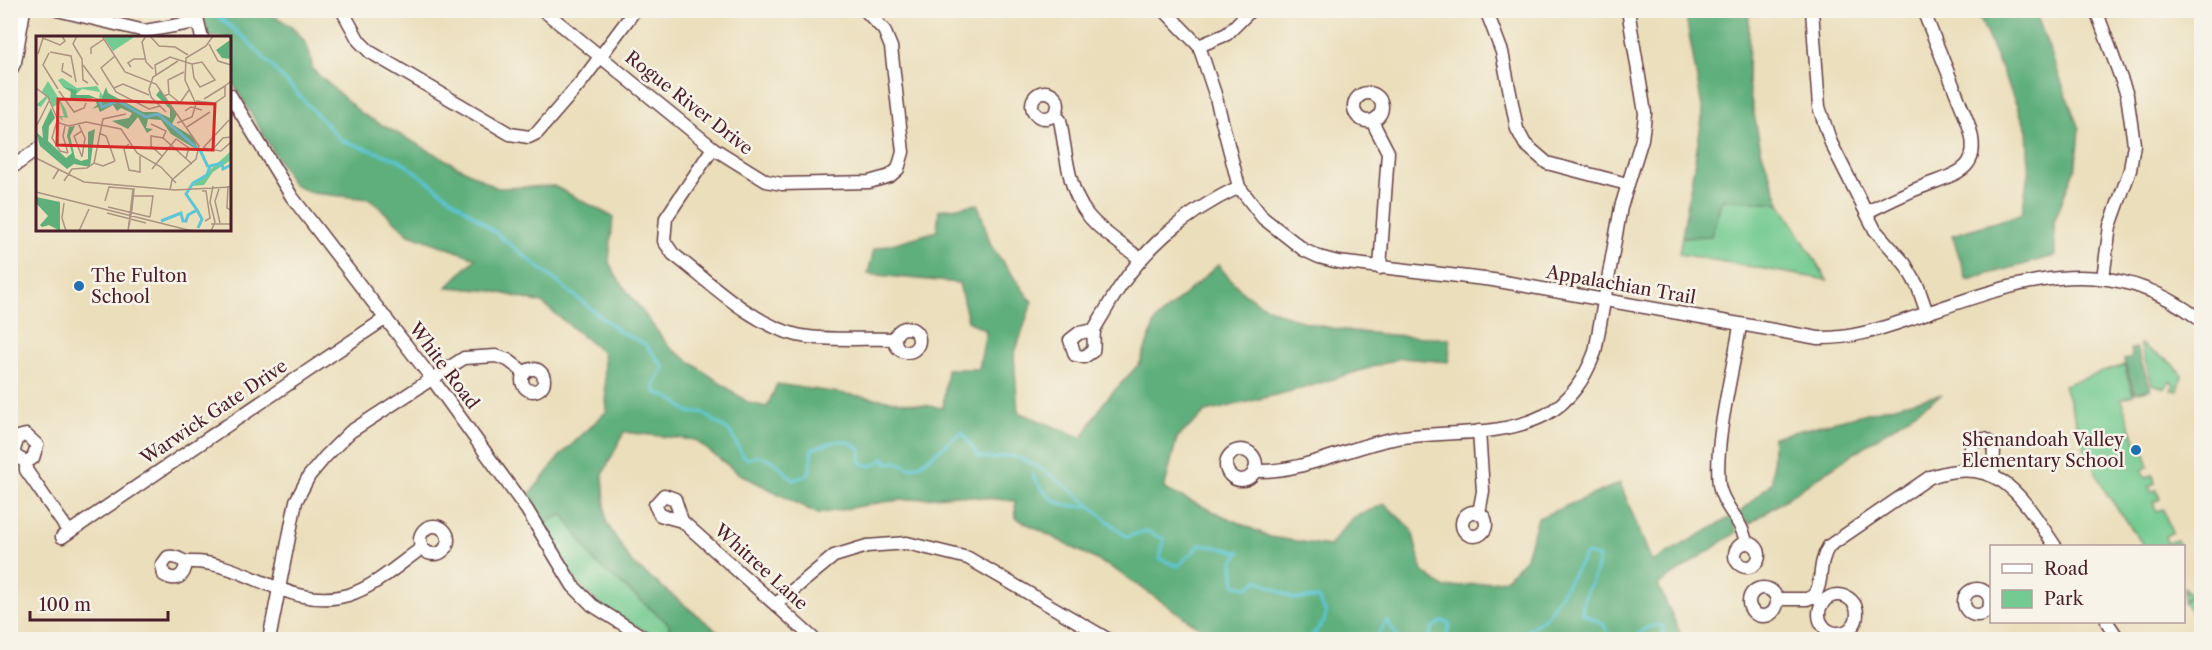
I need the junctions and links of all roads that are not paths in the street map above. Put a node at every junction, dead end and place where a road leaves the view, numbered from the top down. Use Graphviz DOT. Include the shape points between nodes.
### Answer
graph roads {
  1 [pos="24,10"];
  2 [pos="57,10"];
  3 [pos="342,10"];
  4 [pos="543,10"];
  5 [pos="635,10"];
  6 [pos="865,10"];
  7 [pos="1164,10"];
  8 [pos="1251,10"];
  9 [pos="1486,10"];
  10 [pos="1628,10"];
  11 [pos="1812,10"];
  12 [pos="1923,10"];
  13 [pos="2096,10"];
  14 [pos="196,16"];
  15 [pos="145,34"];
  16 [pos="201,36"];
  17 [pos="1199,46"];
  18 [pos="600,56"];
  19 [pos="10,72"];
  20 [pos="231,97"];
  21 [pos="1054,114"];
  22 [pos="1372,121"];
  23 [pos="713,148"];
  24 [pos="36,150"];
  25 [pos="10,169"];
  26 [pos="1627,184"];
  27 [pos="1239,188"];
  28 [pos="1867,212"];
  29 [pos="1140,260"];
  30 [pos="1380,268"];
  31 [pos="2103,278"];
  32 [pos="1605,300"];
  33 [pos="1927,313"];
  34 [pos="386,318"];
  35 [pos="2202,321"];
  36 [pos="1740,326"];
  37 [pos="1094,330"];
  38 [pos="895,339"];
  39 [pos="525,373"];
  40 [pos="433,380"];
  41 [pos="1479,431"];
  42 [pos="26,462"];
  43 [pos="1966,470"];
  44 [pos="1254,471"];
  45 [pos="1993,475"];
  46 [pos="1479,513"];
  47 [pos="682,521"];
  48 [pos="1746,543"];
  49 [pos="2054,545"];
  50 [pos="422,548"];
  51 [pos="186,562"];
  52 [pos="280,591"];
  53 [pos="1777,599"];
  54 [pos="776,604"];
  55 [pos="2108,623"];
  56 [pos="269,639"];
  57 [pos="648,639"];
  58 [pos="815,639"];
  59 [pos="1109,639"];
  60 [pos="2119,639"];
  1 -- 19 [label="street"];
  2 -- 15 [label="street"];
  3 -- 18 [label="street" via="359,41 370,52 510,134 529,137 537,133"];
  4 -- 18 [label="street, Rogue River Drive"];
  5 -- 18 [label="street"];
  6 -- 23 [label="street, Rogue River Drive" via="884,30 891,47 903,152 898,168 890,176 869,182 782,184 766,181"];
  7 -- 17 [label="street, Appalachian Trail"];
  8 -- 17 [label="street" via="1227,34"];
  9 -- 26 [label="street" via="1502,52 1516,129 1524,144 1547,163"];
  10 -- 26 [label="street" via="1645,113 1642,138"];
  11 -- 28 [label="street" via="1819,107 1831,143"];
  12 -- 28 [label="street" via="1968,123 1974,151 1959,173"];
  13 -- 31 [label="street" via="2127,95 2134,144 2130,170 2110,226"];
  14 -- 15 [label="street"];
  14 -- 16 [label="street"];
  17 -- 27 [label="street, Appalachian Trail"];
  18 -- 23 [label="street, Rogue River Drive"];
  20 -- 34 [label="street, White Road" via="292,197"];
  21 -- 29 [label="street" via="1060,120 1070,174 1081,205"];
  22 -- 30 [label="street" via="1388,152"];
  23 -- 38 [label="street" via="666,218 664,241 673,254 760,321 781,330 799,336"];
  24 -- 25 [label="street"];
  26 -- 32 [label="street"];
  27 -- 29 [label="street" via="1186,216"];
  27 -- 30 [label="street, Appalachian Trail" via="1263,218 1304,250 1319,257"];
  28 -- 33 [label="street" via="1875,230 1905,264"];
  29 -- 37 [label="street"];
  30 -- 32 [label="street, Appalachian Trail" via="1493,280"];
  31 -- 33 [label="street, Appalachian Trail" via="2026,280"];
  31 -- 35 [label="street, Appalachian Trail" via="2157,294"];
  32 -- 36 [label="street, Appalachian Trail"];
  32 -- 41 [label="street" via="1595,352 1578,388 1548,413 1525,423"];
  33 -- 36 [label="street, Appalachian Trail" via="1840,338"];
  34 -- 40 [label="street, White Road"];
  34 -- 42 [label="street, Warwick Gate Drive" via="65,535 26,470"];
  36 -- 48 [label="street" via="1718,460 1719,487 1741,524"];
  39 -- 40 [label="street" via="508,360 474,355 456,362"];
  40 -- 52 [label="street" via="350,432 309,476 296,501"];
  40 -- 57 [label="street, White Road" via="528,510 573,586 592,605"];
  41 -- 44 [label="street" via="1397,438 1298,467"];
  41 -- 46 [label="street" via="1483,491"];
  43 -- 45 [label="street"];
  43 -- 45 [label="street" via="1973,444 1985,439 1994,447"];
  43 -- 53 [label="street" via="1930,477 1829,546 1820,562 1818,600"];
  45 -- 49 [label="street" via="2025,501"];
  47 -- 54 [label="street, Whitree Lane"];
  50 -- 52 [label="street" via="351,594 336,598"];
  51 -- 52 [label="street" via="209,561"];
  52 -- 56 [label="street"];
  54 -- 58 [label="street, Whitree Lane"];
  54 -- 59 [label="street" via="834,556 867,546 907,543 968,558"];
  55 -- 60 [label="street"];
}
